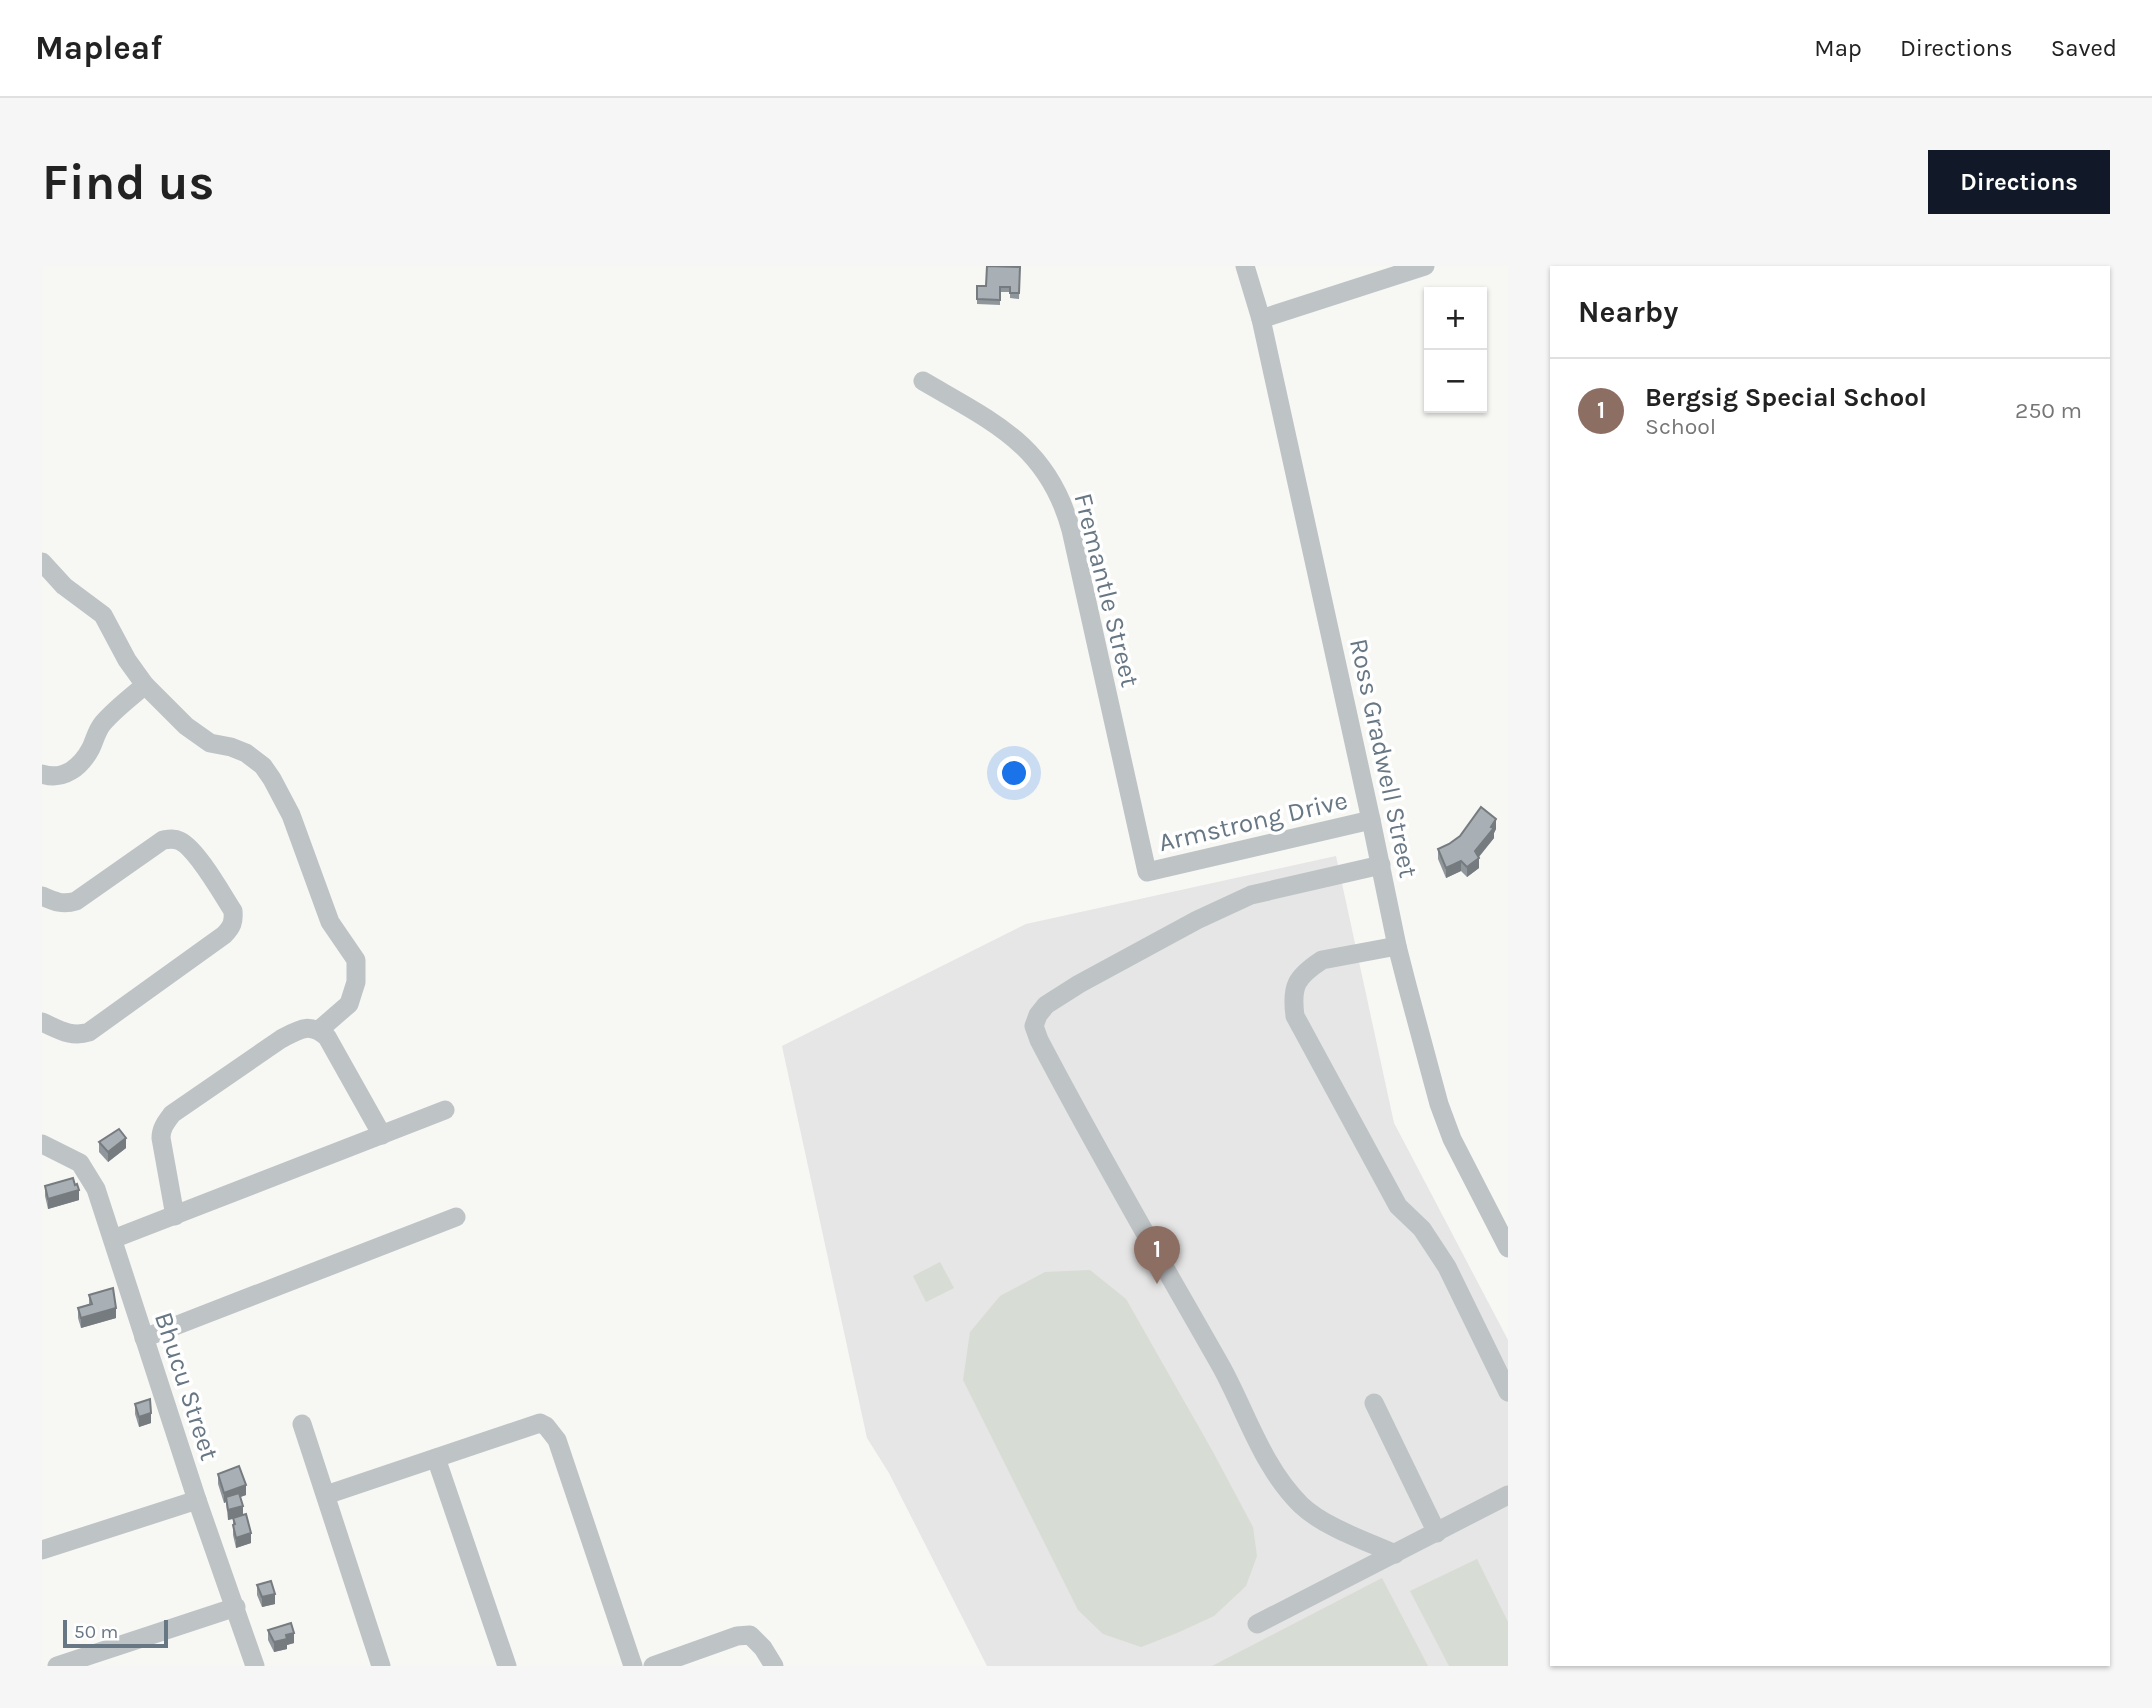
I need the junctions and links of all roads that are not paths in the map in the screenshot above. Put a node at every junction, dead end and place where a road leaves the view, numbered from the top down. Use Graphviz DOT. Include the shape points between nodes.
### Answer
graph roads {
  1 [pos="1245,266"];
  2 [pos="1425,266"];
  3 [pos="1261,318"];
  4 [pos="923,381"];
  5 [pos="42,562"];
  6 [pos="145,685"];
  7 [pos="42,775"];
  8 [pos="1371,820"];
  9 [pos="1381,865"];
  10 [pos="1147,872"];
  11 [pos="42,896"];
  12 [pos="1397,946"];
  13 [pos="42,1022"];
  14 [pos="319,1030"];
  15 [pos="445,1110"];
  16 [pos="382,1135"];
  17 [pos="42,1144"];
  18 [pos="175,1216"];
  19 [pos="456,1217"];
  20 [pos="113,1239"];
  21 [pos="1506,1239"];
  22 [pos="144,1338"];
  23 [pos="1508,1392"];
  24 [pos="1374,1403"];
  25 [pos="302,1424"];
  26 [pos="436,1458"];
  27 [pos="326,1495"];
  28 [pos="1508,1495"];
  29 [pos="197,1500"];
  30 [pos="1437,1533"];
  31 [pos="42,1550"];
  32 [pos="1395,1554"];
  33 [pos="236,1607"];
  34 [pos="1257,1623"];
  35 [pos="57,1666"];
  36 [pos="255,1666"];
  37 [pos="381,1666"];
  38 [pos="507,1666"];
  39 [pos="633,1666"];
  40 [pos="653,1666"];
  41 [pos="774,1666"];
  1 -- 3 [label="street, Ross Gradwell Street"];
  2 -- 3 [label="street"];
  3 -- 8 [label="street, Ross Gradwell Street"];
  4 -- 10 [label="street, Fremantle Street" via="1010,433 1032,453 1056,490 1071,530"];
  5 -- 6 [label="street" via="64,586 103,615"];
  6 -- 7 [label="street" via="103,723 78,766 69,773"];
  6 -- 14 [label="street" via="196,735 246,753 263,766 291,815 330,922 356,960 349,1004"];
  8 -- 9 [label="street, Ross Gradwell Street"];
  8 -- 10 [label="street, Armstrong Drive"];
  9 -- 12 [label="street, Ross Gradwell Street"];
  9 -- 32 [label="street" via="1237,900 1079,984 1046,1005 1034,1026 1093,1143 1224,1372 1281,1484 1303,1508 1329,1524"];
  11 -- 13 [label="street" via="56,903 76,901 163,840 172,839 192,850 233,911 234,920 224,935 89,1032 69,1035"];
  12 -- 21 [label="street, Ross Gradwell Street" via="1452,1139"];
  12 -- 23 [label="street" via="1322,960 1296,984 1295,1016 1398,1206 1422,1229 1447,1267"];
  14 -- 16 [label="street"];
  14 -- 18 [label="street" via="297,1030 281,1039 165,1122 161,1138"];
  15 -- 16 [label="street"];
  16 -- 18 [label="street"];
  17 -- 20 [label="street, Bhucu Street" via="80,1163 86,1171"];
  18 -- 20 [label="street"];
  19 -- 22 [label="street"];
  20 -- 22 [label="street, Bhucu Street"];
  22 -- 29 [label="street, Bhucu Street"];
  24 -- 30 [label="street"];
  25 -- 27 [label="street"];
  26 -- 27 [label="street"];
  26 -- 38 [label="street"];
  26 -- 39 [label="street" via="540,1423 550,1430"];
  27 -- 37 [label="street"];
  28 -- 30 [label="street"];
  29 -- 31 [label="street"];
  29 -- 33 [label="street, Bhucu Street"];
  30 -- 32 [label="street"];
  32 -- 34 [label="street"];
  33 -- 35 [label="street"];
  33 -- 36 [label="street, Bhucu Street"];
  40 -- 41 [label="street" via="750,1634"];
}
